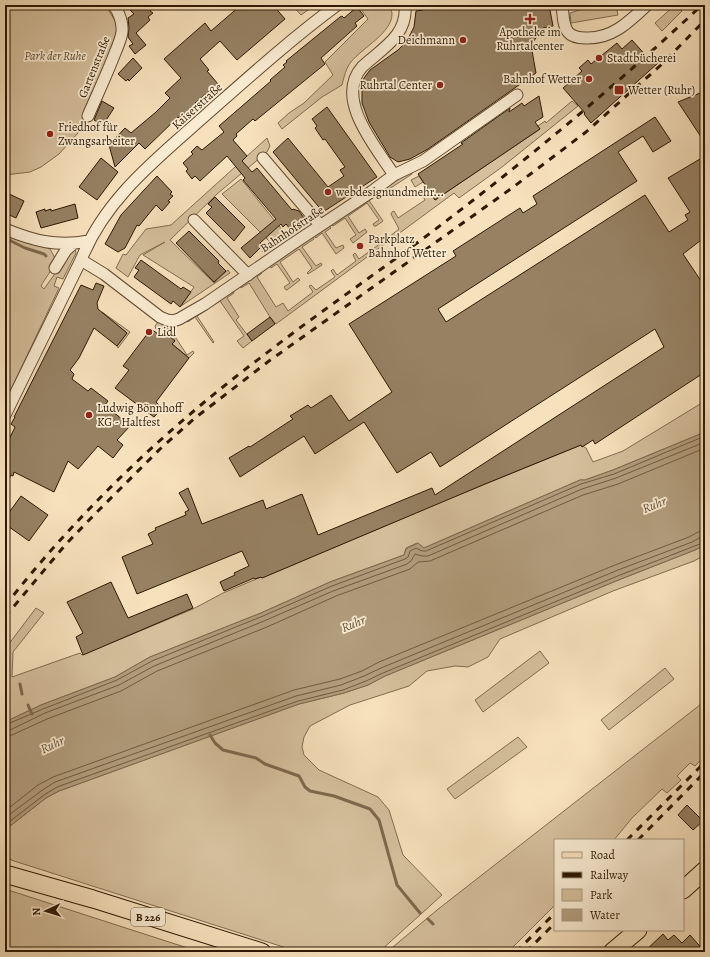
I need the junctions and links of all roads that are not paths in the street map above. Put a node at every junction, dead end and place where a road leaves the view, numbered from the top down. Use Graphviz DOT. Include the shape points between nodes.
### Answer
graph roads {
  1 [pos="114,5"];
  2 [pos="337,5"];
  3 [pos="405,5"];
  4 [pos="562,5"];
  5 [pos="647,5"];
  6 [pos="514,97"];
  7 [pos="88,116"];
  8 [pos="263,158"];
  9 [pos="394,175"];
  10 [pos="194,220"];
  11 [pos="320,226"];
  12 [pos="5,229"];
  13 [pos="89,241"];
  14 [pos="74,243"];
  15 [pos="81,260"];
  16 [pos="55,268"];
  17 [pos="248,275"];
  18 [pos="5,415"];
  19 [pos="705,870"];
  20 [pos="5,874"];
  21 [pos="684,889"];
  22 [pos="637,931"];
  23 [pos="262,952"];
  24 [pos="612,952"];
  1 -- 7 [label="street, Gartenstraße" via="119,13 121,36"];
  2 -- 13 [label="street, Kaiserstraße" via="157,158 122,193"];
  3 -- 9 [label="street" via="405,16 397,37 357,72 352,94 361,122"];
  4 -- 5 [label="street" via="568,32 581,38 589,38 616,32"];
  6 -- 9 [label="street, Bahnhofstraße" via="423,160"];
  8 -- 11 [label="street"];
  9 -- 11 [label="street, Bahnhofstraße"];
  10 -- 17 [label="street"];
  11 -- 17 [label="street, Bahnhofstraße"];
  12 -- 14 [label="street" via="30,239"];
  13 -- 14 [label="street"];
  13 -- 15 [label="street, Kaiserstraße"];
  14 -- 16 [label="street" via="66,250"];
  15 -- 17 [label="street, Bahnhofstraße" via="104,274 160,317 173,321 205,304"];
  15 -- 18 [label="street, Kaiserstraße"];
  19 -- 21 [label="main road"];
  20 -- 23 [label="main road, B 226"];
  22 -- 24 [label="main road"];
}
